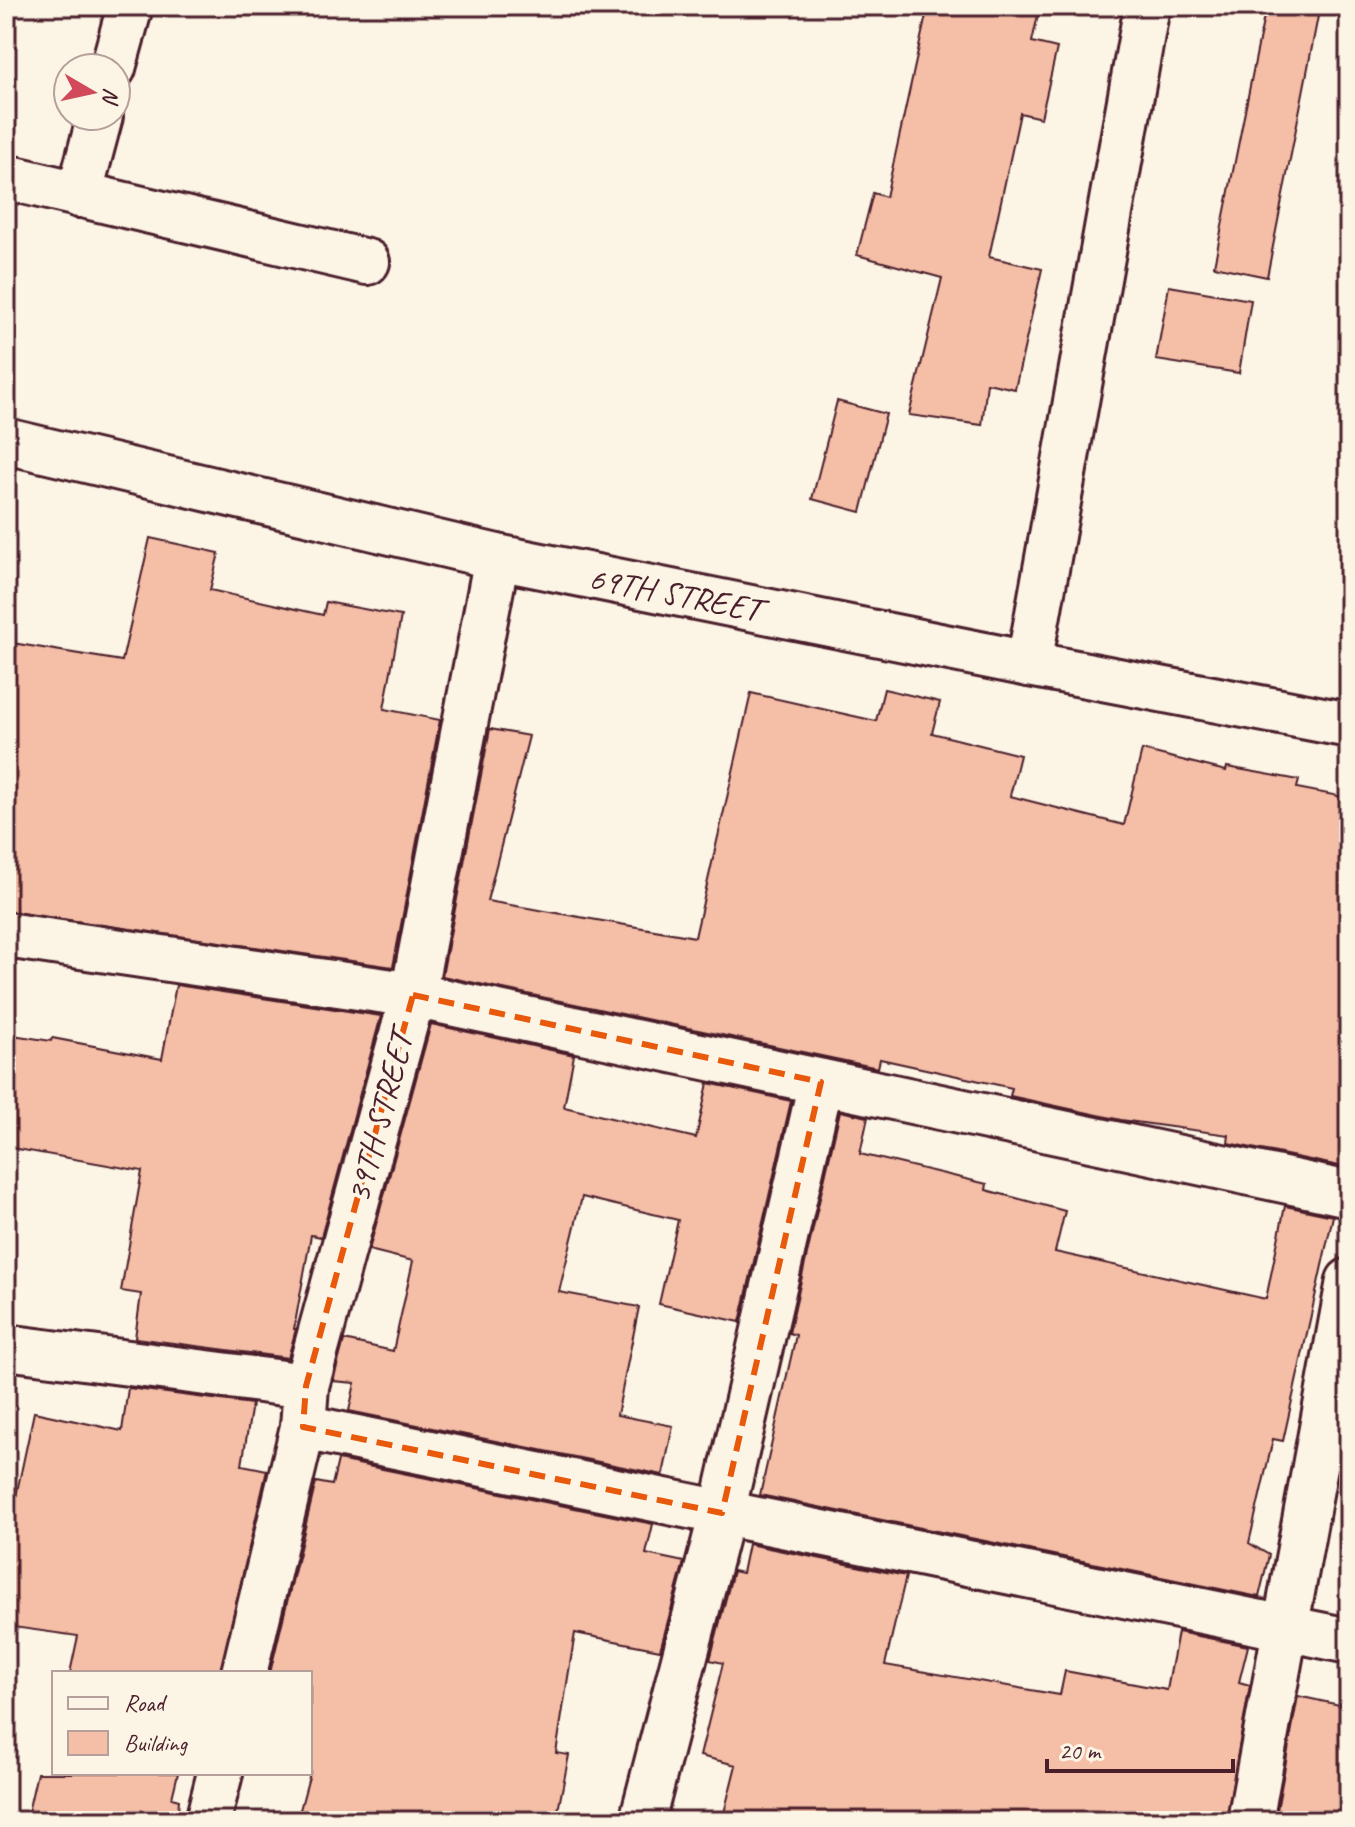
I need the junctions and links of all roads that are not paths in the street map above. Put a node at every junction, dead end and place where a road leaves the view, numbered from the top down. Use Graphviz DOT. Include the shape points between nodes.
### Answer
graph roads {
  1 [pos="130,6"];
  2 [pos="1147,6"];
  3 [pos="117,52"];
  4 [pos="96,132"];
  5 [pos="6,177"];
  6 [pos="79,195"];
  7 [pos="367,262"];
  8 [pos="6,441"];
  9 [pos="497,557"];
  10 [pos="1029,664"];
  11 [pos="1349,725"];
  12 [pos="6,935"];
  13 [pos="413,995"];
  14 [pos="821,1082"];
  15 [pos="1349,1194"];
  16 [pos="1349,1281"];
  17 [pos="6,1347"];
  18 [pos="304,1406"];
  19 [pos="722,1513"];
  20 [pos="1286,1628"];
  21 [pos="1349,1641"];
  22 [pos="244,1671"];
  23 [pos="220,1775"];
  24 [pos="208,1821"];
  25 [pos="642,1821"];
  26 [pos="1250,1821"];
  1 -- 3 [label="street"];
  2 -- 10 [label="street"];
  4 -- 6 [label="street"];
  5 -- 6 [label="street"];
  6 -- 7 [label="street"];
  8 -- 9 [label="street, 69TH STREET"];
  9 -- 10 [label="street, 69TH STREET"];
  9 -- 13 [label="street, 39TH STREET"];
  10 -- 11 [label="street, 69TH STREET"];
  12 -- 13 [label="street"];
  13 -- 14 [label="street"];
  13 -- 18 [label="street, 39TH STREET"];
  14 -- 15 [label="street"];
  14 -- 19 [label="street"];
  16 -- 20 [label="street"];
  17 -- 18 [label="street"];
  18 -- 19 [label="street"];
  18 -- 22 [label="street, 39TH STREET"];
  19 -- 20 [label="street"];
  19 -- 25 [label="street"];
  20 -- 21 [label="street"];
  20 -- 26 [label="street"];
  23 -- 24 [label="street"];
}
